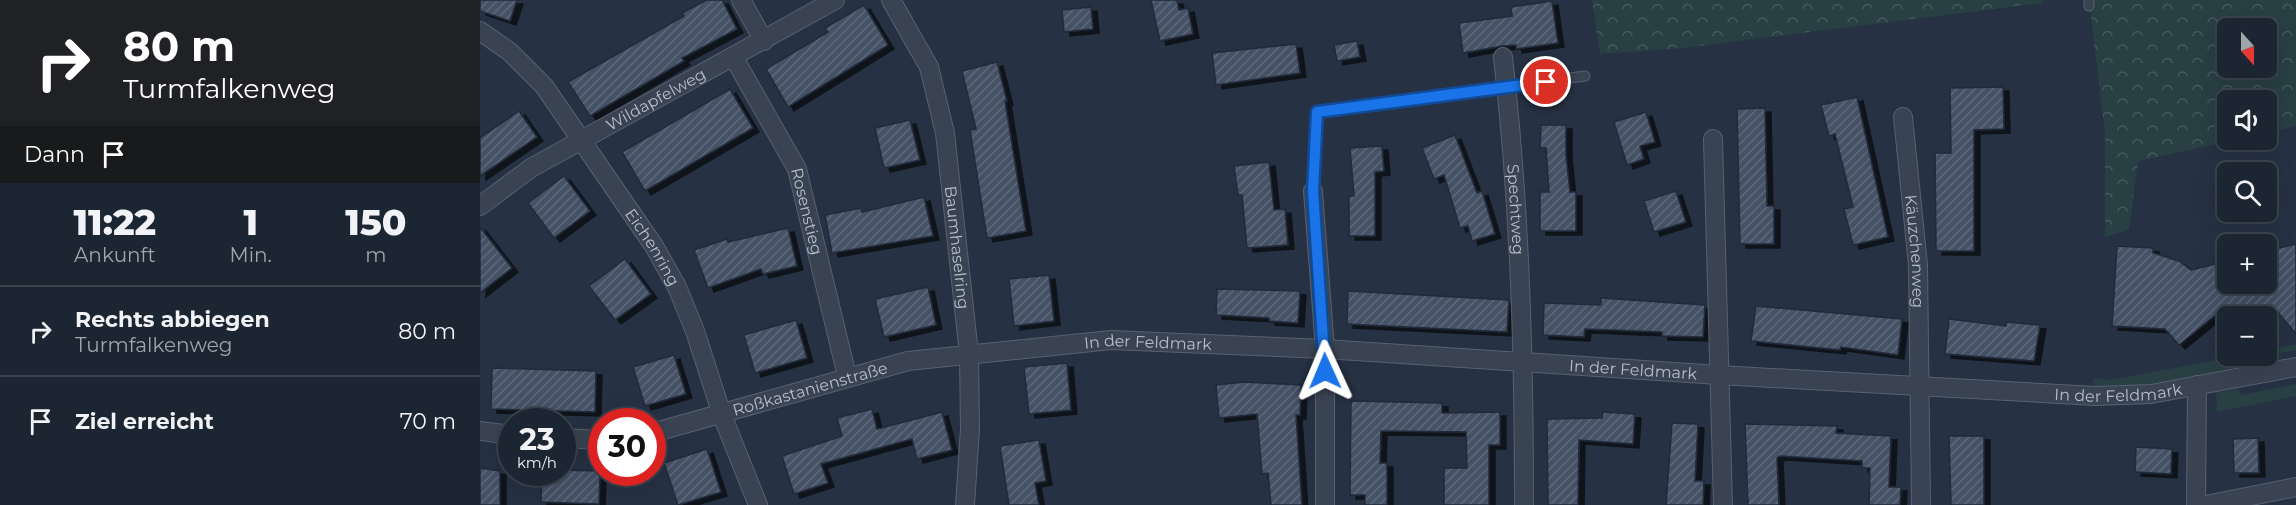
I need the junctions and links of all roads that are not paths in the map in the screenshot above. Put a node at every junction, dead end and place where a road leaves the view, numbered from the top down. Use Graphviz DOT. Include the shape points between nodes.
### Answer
graph roads {
  1 [pos="741,0"];
  2 [pos="835,0"];
  3 [pos="891,0"];
  4 [pos="480,31"];
  5 [pos="764,40"];
  6 [pos="1503,57"];
  7 [pos="734,58"];
  8 [pos="1585,76"];
  9 [pos="1506,87"];
  10 [pos="1903,117"];
  11 [pos="1713,139"];
  12 [pos="581,141"];
  13 [pos="1313,191"];
  14 [pos="480,206"];
  15 [pos="1325,349"];
  16 [pos="969,354"];
  17 [pos="1524,361"];
  18 [pos="2296,366"];
  19 [pos="1719,375"];
  20 [pos="847,376"];
  21 [pos="2197,385"];
  22 [pos="1919,386"];
  23 [pos="722,415"];
  24 [pos="666,429"];
  25 [pos="480,431"];
  26 [pos="498,433"];
  27 [pos="2296,487"];
  28 [pos="758,505"];
  29 [pos="965,505"];
  30 [pos="1325,505"];
  31 [pos="1524,505"];
  32 [pos="1723,505"];
  33 [pos="1921,505"];
  34 [pos="2196,505"];
  35 [pos="2206,505"];
  1 -- 5 [label="street"];
  2 -- 5 [label="street, Wildapfelweg"];
  3 -- 16 [label="street, Baumhaselring" via="930,67 945,134"];
  4 -- 12 [label="street, Eichenring" via="510,52 544,86"];
  5 -- 7 [label="street, Wildapfelweg"];
  6 -- 9 [label="street, Spechtweg"];
  7 -- 12 [label="street, Wildapfelweg"];
  7 -- 20 [label="street, Rosenstieg" via="797,169"];
  8 -- 9 [label="lane"];
  9 -- 13 [label="lane" via="1317,112"];
  9 -- 17 [label="street, Spechtweg"];
  10 -- 22 [label="street, Käuzchenweg" via="1918,265"];
  11 -- 19 [label="street"];
  12 -- 14 [label="street, Wildapfelweg" via="531,168"];
  12 -- 23 [label="street, Eichenring" via="654,246 677,287"];
  13 -- 15 [label="street"];
  15 -- 16 [label="street, In der Feldmark" via="1111,340"];
  15 -- 17 [label="street, In der Feldmark"];
  15 -- 30 [label="street"];
  16 -- 20 [label="street, Roßkastanienstraße" via="908,361"];
  16 -- 29 [label="street, Baumhaselring"];
  17 -- 19 [label="street, In der Feldmark"];
  17 -- 31 [label="street, Spechtweg"];
  18 -- 21 [label="street, In der Feldmark"];
  19 -- 22 [label="street, In der Feldmark"];
  19 -- 32 [label="street"];
  20 -- 23 [label="street, Roßkastanienstraße"];
  21 -- 22 [label="street, In der Feldmark" via="2151,394 2096,396"];
  21 -- 34 [label="street"];
  22 -- 33 [label="street, Käuzchenweg"];
  23 -- 24 [label="street, Roßkastanienstraße"];
  23 -- 28 [label="street, Eichenring"];
  25 -- 26 [label="street"];
  27 -- 35 [label="street"];
}
